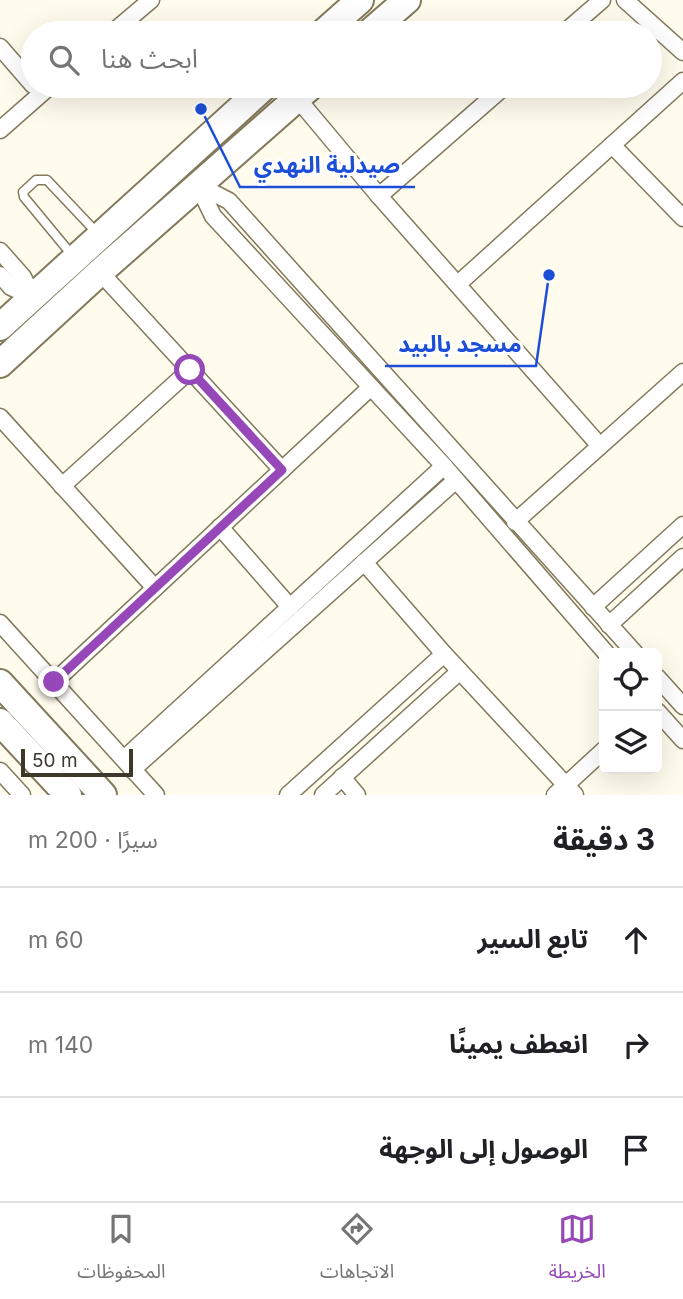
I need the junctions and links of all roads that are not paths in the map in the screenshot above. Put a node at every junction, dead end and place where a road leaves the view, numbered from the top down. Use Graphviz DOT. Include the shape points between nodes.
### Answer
graph roads {
  1 [pos="151,0"];
  2 [pos="360,0"];
  3 [pos="407,0"];
  4 [pos="602,0"];
  5 [pos="625,0"];
  6 [pos="126,21"];
  7 [pos="336,21"];
  8 [pos="383,21"];
  9 [pos="578,21"];
  10 [pos="648,21"];
  11 [pos="662,33"];
  12 [pos="0,47"];
  13 [pos="683,52"];
  14 [pos="21,69"];
  15 [pos="683,81"];
  16 [pos="30,98"];
  17 [pos="252,98"];
  18 [pos="297,98"];
  19 [pos="308,98"];
  20 [pos="491,98"];
  21 [pos="0,130"];
  22 [pos="612,145"];
  23 [pos="198,185"];
  24 [pos="379,196"];
  25 [pos="683,218"];
  26 [pos="100,236"];
  27 [pos="0,251"];
  28 [pos="75,258"];
  29 [pos="100,272"];
  30 [pos="0,275"];
  31 [pos="458,284"];
  32 [pos="33,297"];
  33 [pos="0,327"];
  34 [pos="0,364"];
  35 [pos="190,370"];
  36 [pos="683,372"];
  37 [pos="371,387"];
  38 [pos="0,417"];
  39 [pos="600,446"];
  40 [pos="443,466"];
  41 [pos="282,470"];
  42 [pos="455,481"];
  43 [pos="62,486"];
  44 [pos="515,522"];
  45 [pos="683,525"];
  46 [pos="220,527"];
  47 [pos="683,557"];
  48 [pos="364,562"];
  49 [pos="155,588"];
  50 [pos="290,607"];
  51 [pos="593,607"];
  52 [pos="0,622"];
  53 [pos="609,625"];
  54 [pos="602,648"];
  55 [pos="630,648"];
  56 [pos="444,654"];
  57 [pos="460,671"];
  58 [pos="54,682"];
  59 [pos="0,683"];
  60 [pos="662,683"];
  61 [pos="683,706"];
  62 [pos="662,717"];
  63 [pos="0,722"];
  64 [pos="683,740"];
  65 [pos="599,755"];
  66 [pos="128,764"];
  67 [pos="0,771"];
  68 [pos="342,777"];
  69 [pos="565,792"];
  70 [pos="22,795"];
  71 [pos="68,795"];
  72 [pos="103,795"];
  73 [pos="156,795"];
  74 [pos="288,795"];
  75 [pos="323,795"];
  76 [pos="358,795"];
  1 -- 6 [label="street"];
  2 -- 7 [label="main road"];
  3 -- 8 [label="main road"];
  4 -- 9 [label="street"];
  5 -- 10 [label="street"];
  11 -- 13 [label="street"];
  12 -- 14 [label="street"];
  15 -- 22 [label="street"];
  16 -- 21 [label="street"];
  17 -- 26 [label="main road"];
  18 -- 23 [label="main road"];
  19 -- 24 [label="street"];
  20 -- 24 [label="street"];
  22 -- 25 [label="street"];
  22 -- 31 [label="street"];
  23 -- 29 [label="main road"];
  23 -- 37 [label="street" via="213,216"];
  23 -- 44 [label="street" via="229,201"];
  24 -- 31 [label="street"];
  26 -- 28 [label="main road"];
  26 -- 28 [label="lane" via="47,180 36,180 23,192 24,197"];
  27 -- 32 [label="street" via="23,277"];
  28 -- 32 [label="main road"];
  29 -- 34 [label="main road"];
  29 -- 35 [label="street"];
  30 -- 32 [label="street" via="12,288"];
  31 -- 39 [label="street"];
  32 -- 33 [label="main road"];
  35 -- 41 [label="street"];
  35 -- 43 [label="street"];
  36 -- 39 [label="street"];
  37 -- 40 [label="street"];
  37 -- 41 [label="street"];
  38 -- 43 [label="street"];
  39 -- 44 [label="street"];
  40 -- 42 [label="street"];
  40 -- 50 [label="street"];
  41 -- 46 [label="street"];
  42 -- 48 [label="street"];
  42 -- 54 [label="street"];
  43 -- 49 [label="street"];
  44 -- 51 [label="street"];
  45 -- 51 [label="street"];
  46 -- 49 [label="street"];
  46 -- 50 [label="street"];
  47 -- 53 [label="street"];
  48 -- 56 [label="street"];
  48 -- 66 [label="street"];
  49 -- 58 [label="street"];
  50 -- 66 [label="street"];
  51 -- 53 [label="street"];
  52 -- 58 [label="street"];
  53 -- 55 [label="street"];
  56 -- 57 [label="street"];
  56 -- 74 [label="street"];
  57 -- 68 [label="street"];
  57 -- 69 [label="street"];
  58 -- 66 [label="street"];
  59 -- 72 [label="main road"];
  60 -- 61 [label="street"];
  62 -- 64 [label="street"];
  63 -- 71 [label="main road"];
  65 -- 69 [label="street"];
  66 -- 73 [label="street"];
  67 -- 70 [label="street"];
  68 -- 75 [label="street"];
  68 -- 76 [label="street"];
}
